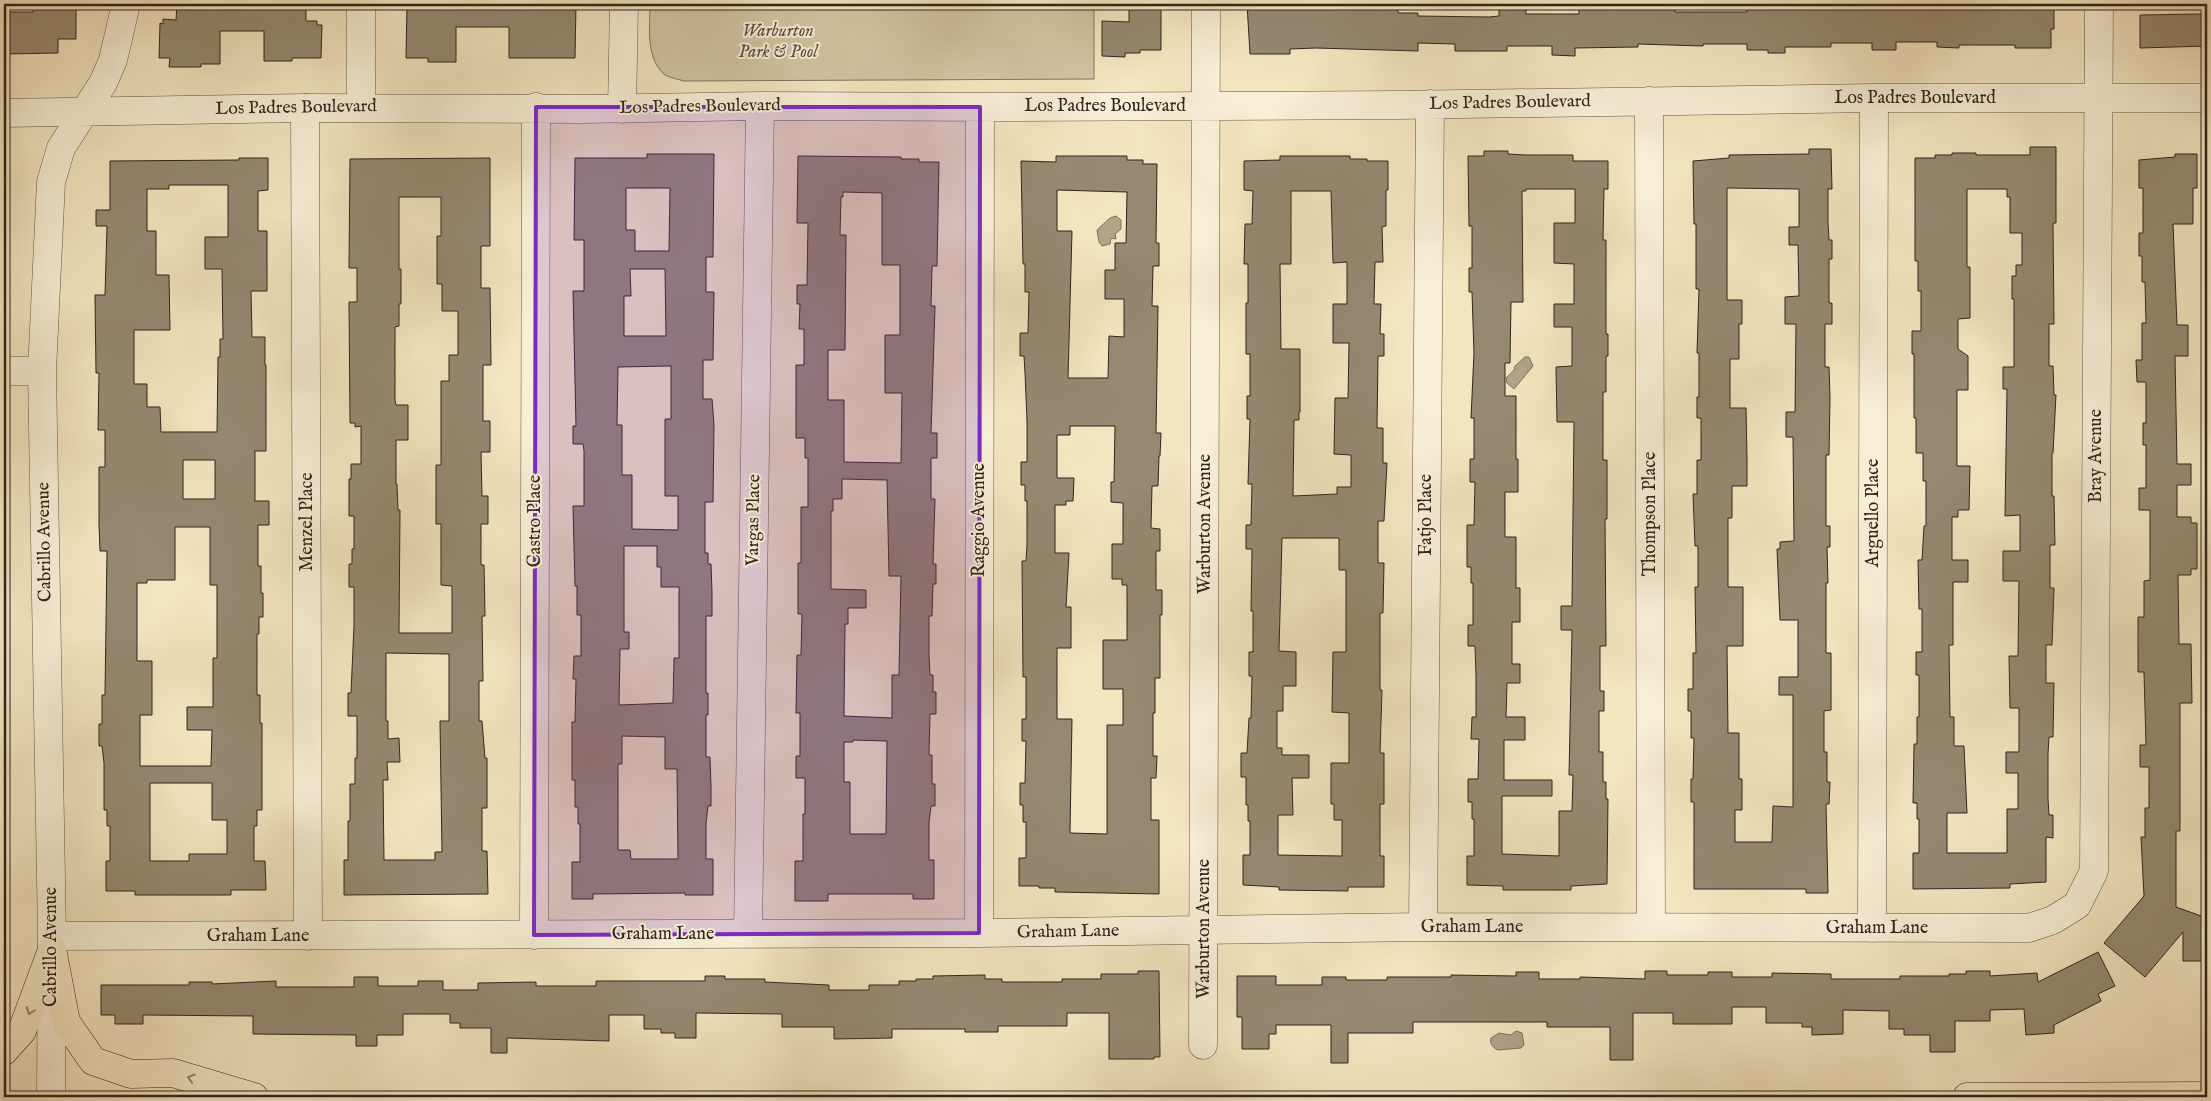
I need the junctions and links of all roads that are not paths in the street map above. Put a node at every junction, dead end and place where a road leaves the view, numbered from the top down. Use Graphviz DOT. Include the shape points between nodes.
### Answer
graph roads {
  1 [pos="126,4"];
  2 [pos="361,4"];
  3 [pos="624,4"];
  4 [pos="1206,4"];
  5 [pos="2099,4"];
  6 [pos="2098,97"];
  7 [pos="1874,98"];
  8 [pos="2207,98"];
  9 [pos="1649,101"];
  10 [pos="1430,104"];
  11 [pos="760,106"];
  12 [pos="1206,106"];
  13 [pos="361,107"];
  14 [pos="536,107"];
  15 [pos="980,107"];
  16 [pos="305,108"];
  17 [pos="622,108"];
  18 [pos="4,113"];
  19 [pos="84,113"];
  20 [pos="4,370"];
  21 [pos="42,370"];
  22 [pos="2077,905"];
  23 [pos="1423,927"];
  24 [pos="1651,927"];
  25 [pos="1872,928"];
  26 [pos="1204,930"];
  27 [pos="979,933"];
  28 [pos="748,934"];
  29 [pos="534,935"];
  30 [pos="308,936"];
  31 [pos="52,942"];
  32 [pos="1203,1045"];
  33 [pos="4,1051"];
  34 [pos="2207,1096"];
  35 [pos="51,1097"];
  36 [pos="254,1097"];
  37 [pos="1967,1097"];
  1 -- 19 [label="street, Cabrillo Avenue" via="114,60"];
  2 -- 13 [label="street"];
  3 -- 17 [label="street"];
  4 -- 12 [label="street, Warburton Avenue"];
  5 -- 6 [label="street, Bray Avenue"];
  6 -- 7 [label="street, Los Padres Boulevard"];
  6 -- 8 [label="street, Los Padres Boulevard"];
  6 -- 22 [label="street, Bray Avenue" via="2094,871"];
  7 -- 9 [label="street, Los Padres Boulevard"];
  7 -- 25 [label="street, Arguello Place"];
  9 -- 10 [label="street, Los Padres Boulevard"];
  9 -- 24 [label="street, Thompson Place"];
  10 -- 12 [label="street, Los Padres Boulevard"];
  10 -- 23 [label="street, Fatjo Place"];
  11 -- 15 [label="street, Los Padres Boulevard"];
  11 -- 17 [label="street, Los Padres Boulevard"];
  11 -- 28 [label="street, Vargas Place"];
  12 -- 15 [label="street, Los Padres Boulevard"];
  12 -- 26 [label="street, Warburton Avenue"];
  13 -- 14 [label="street, Los Padres Boulevard"];
  13 -- 16 [label="street, Los Padres Boulevard"];
  14 -- 17 [label="street, Los Padres Boulevard"];
  14 -- 29 [label="street, Castro Place"];
  15 -- 27 [label="street, Raggio Avenue"];
  16 -- 19 [label="street, Los Padres Boulevard"];
  16 -- 30 [label="street, Menzel Place"];
  18 -- 19 [label="street, Los Padres Boulevard"];
  19 -- 21 [label="street, Cabrillo Avenue" via="61,148 51,182"];
  20 -- 21 [label="street"];
  21 -- 31 [label="street, Cabrillo Avenue"];
  22 -- 25 [label="street, Graham Lane" via="2053,920 2029,928"];
  23 -- 24 [label="street, Graham Lane"];
  23 -- 26 [label="street, Graham Lane"];
  24 -- 25 [label="street, Graham Lane"];
  26 -- 27 [label="street, Graham Lane"];
  26 -- 32 [label="street, Warburton Avenue"];
  27 -- 28 [label="street, Graham Lane"];
  28 -- 29 [label="street, Graham Lane"];
  29 -- 30 [label="street, Graham Lane"];
  30 -- 31 [label="street, Graham Lane"];
  31 -- 33 [label="highway, one-way" via="22,1031"];
  31 -- 35 [label="street, Cabrillo Avenue"];
  36 -- 31 [label="highway, one-way" via="173,1073 131,1074 93,1061 66,1022"];
  34 -- 37 [label="highway"];
}
